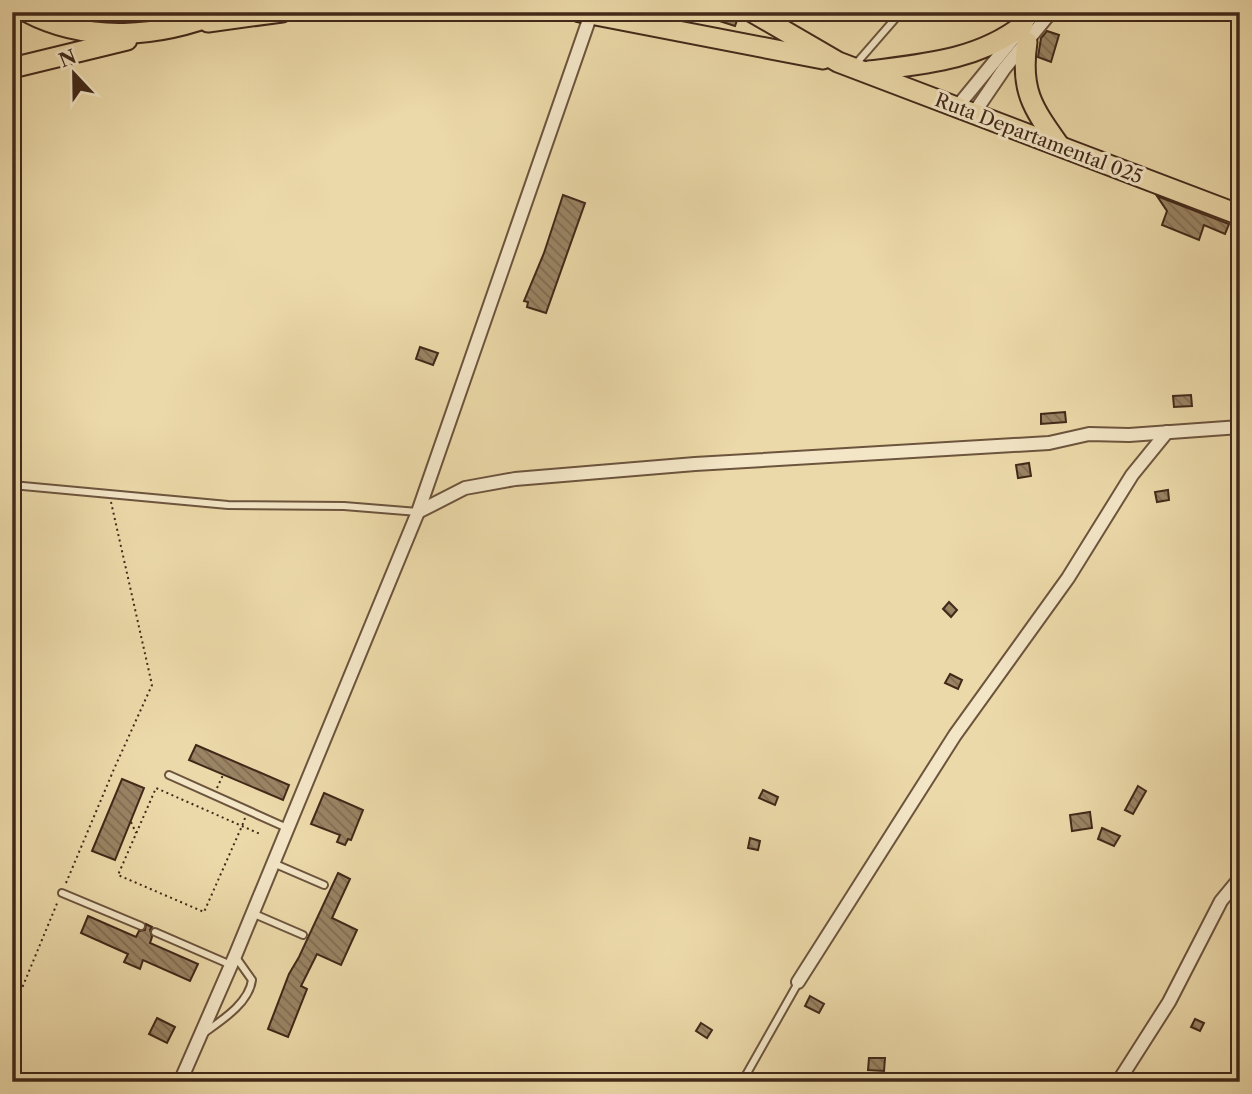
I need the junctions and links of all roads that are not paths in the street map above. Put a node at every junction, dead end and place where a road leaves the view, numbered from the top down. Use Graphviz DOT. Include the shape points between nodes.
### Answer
graph roads {
  1 [pos="27,12"];
  2 [pos="222,12"];
  3 [pos="282,12"];
  4 [pos="752,12"];
  5 [pos="901,12"];
  6 [pos="1051,12"];
  7 [pos="585,13"];
  8 [pos="193,24"];
  9 [pos="1028,26"];
  10 [pos="158,32"];
  11 [pos="852,67"];
  12 [pos="12,68"];
  13 [pos="966,110"];
  14 [pos="1060,146"];
  15 [pos="1240,215"];
  16 [pos="1240,427"];
  17 [pos="1167,432"];
  18 [pos="12,485"];
  19 [pos="418,512"];
  20 [pos="169,775"];
  21 [pos="288,828"];
  22 [pos="273,863"];
  23 [pos="1240,878"];
  24 [pos="324,885"];
  25 [pos="62,893"];
  26 [pos="252,913"];
  27 [pos="141,926"];
  28 [pos="155,932"];
  29 [pos="303,935"];
  30 [pos="233,960"];
  31 [pos="799,982"];
  32 [pos="200,1036"];
  33 [pos="180,1081"];
  34 [pos="175,1082"];
  35 [pos="742,1082"];
  36 [pos="1118,1082"];
  1 -- 10 [label="highway" via="75,29 116,34"];
  2 -- 8 [label="highway"];
  3 -- 8 [label="highway"];
  4 -- 11 [label="highway, Ruta Departamental 025"];
  5 -- 11 [label="lane"];
  6 -- 9 [label="street"];
  7 -- 11 [label="highway, Ruta Departamental 025"];
  7 -- 19 [label="street"];
  8 -- 10 [label="highway"];
  9 -- 11 [label="highway" via="949,60"];
  9 -- 13 [label="street" via="989,88"];
  9 -- 14 [label="highway" via="1025,84 1041,120"];
  10 -- 12 [label="highway"];
  11 -- 13 [label="highway, Ruta Departamental 025"];
  13 -- 14 [label="highway, Ruta Departamental 025"];
  14 -- 15 [label="highway, Ruta Departamental 025"];
  16 -- 17 [label="street"];
  17 -- 19 [label="street" via="1089,434 1049,443 539,477 465,488"];
  17 -- 31 [label="street" via="1132,475 1068,578 955,735"];
  18 -- 19 [label="lane" via="228,505"];
  19 -- 21 [label="street"];
  20 -- 21 [label="lane"];
  21 -- 22 [label="street"];
  22 -- 24 [label="lane"];
  22 -- 26 [label="street"];
  23 -- 36 [label="street" via="1221,901 1169,1002"];
  25 -- 27 [label="lane"];
  26 -- 29 [label="lane"];
  26 -- 30 [label="street"];
  28 -- 30 [label="lane"];
  30 -- 32 [label="street"];
  30 -- 32 [label="lane" via="253,980 251,991"];
  31 -- 35 [label="lane"];
  32 -- 33 [label="street"];
  33 -- 34 [label="lane"];
}
